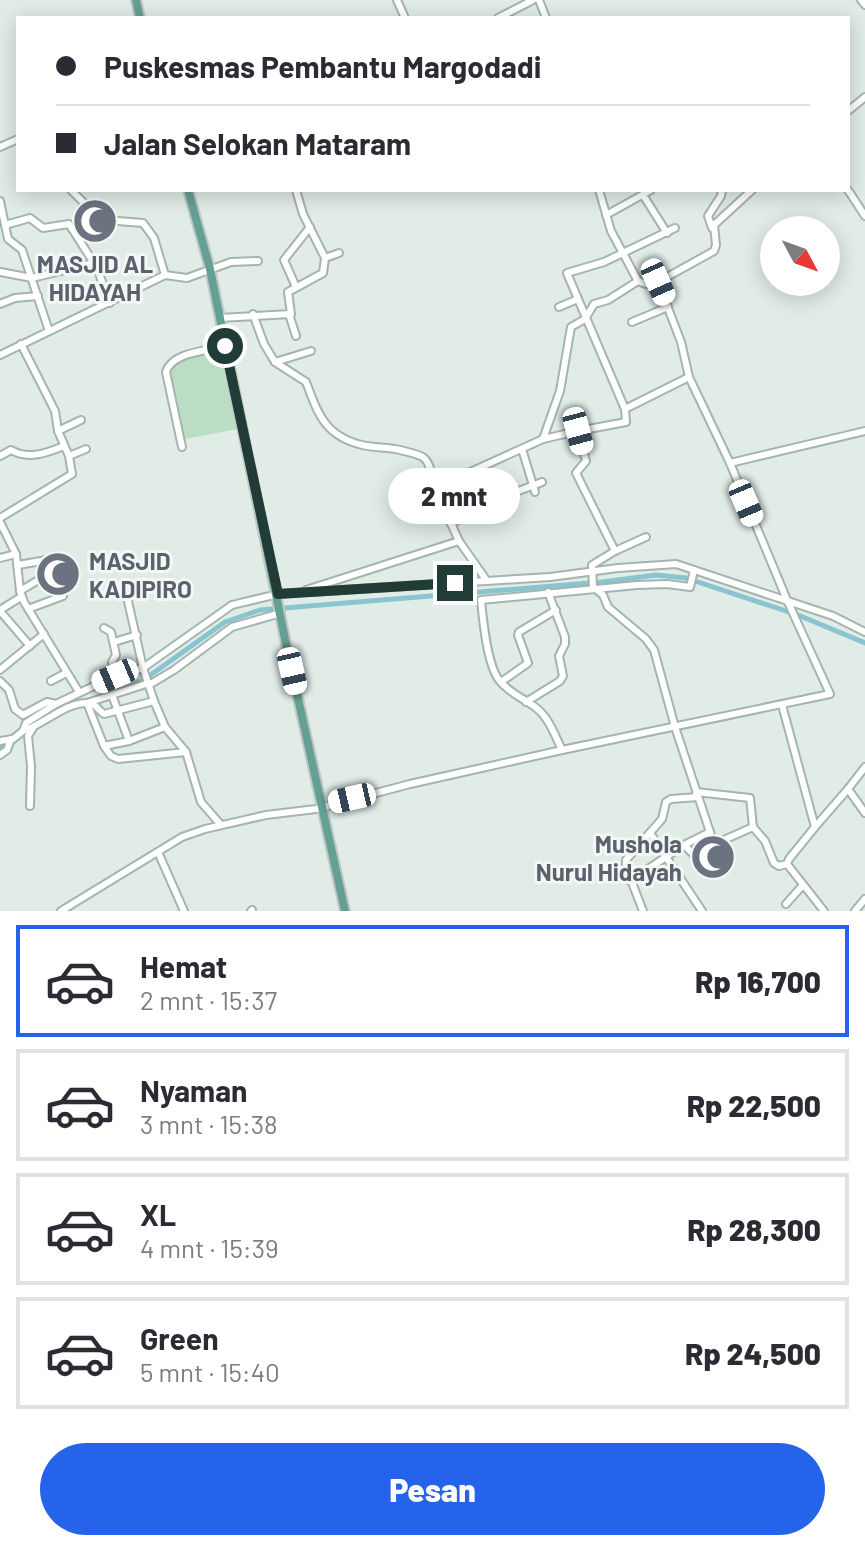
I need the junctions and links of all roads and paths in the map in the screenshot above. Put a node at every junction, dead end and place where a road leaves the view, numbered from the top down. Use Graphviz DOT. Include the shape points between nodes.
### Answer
graph roads {
  1 [pos="536,0"];
  2 [pos="861,0"];
  3 [pos="865,5"];
  4 [pos="502,16"];
  5 [pos="73,192"];
  6 [pos="189,192"];
  7 [pos="297,192"];
  8 [pos="600,192"];
  9 [pos="648,192"];
  10 [pos="722,192"];
  11 [pos="750,192"];
  12 [pos="849,192"];
  13 [pos="643,195"];
  14 [pos="0,201"];
  15 [pos="94,213"];
  16 [pos="606,215"];
  17 [pos="865,216"];
  18 [pos="5,225"];
  19 [pos="310,227"];
  20 [pos="675,228"];
  21 [pos="712,228"];
  22 [pos="72,229"];
  23 [pos="667,233"];
  24 [pos="622,251"];
  25 [pos="339,253"];
  26 [pos="325,258"];
  27 [pos="258,261"];
  28 [pos="94,263"];
  29 [pos="210,269"];
  30 [pos="0,272"];
  31 [pos="165,275"];
  32 [pos="32,278"];
  33 [pos="638,281"];
  34 [pos="658,282"];
  35 [pos="296,287"];
  36 [pos="38,296"];
  37 [pos="578,299"];
  38 [pos="110,303"];
  39 [pos="0,304"];
  40 [pos="559,307"];
  41 [pos="668,307"];
  42 [pos="253,314"];
  43 [pos="289,314"];
  44 [pos="219,318"];
  45 [pos="585,319"];
  46 [pos="632,322"];
  47 [pos="49,331"];
  48 [pos="296,336"];
  49 [pos="21,344"];
  50 [pos="225,346"];
  51 [pos="311,351"];
  52 [pos="0,355"];
  53 [pos="275,362"];
  54 [pos="689,377"];
  55 [pos="625,409"];
  56 [pos="81,420"];
  57 [pos="58,431"];
  58 [pos="578,431"];
  59 [pos="865,431"];
  60 [pos="543,439"];
  61 [pos="64,446"];
  62 [pos="182,447"];
  63 [pos="86,449"];
  64 [pos="522,449"];
  65 [pos="0,456"];
  66 [pos="69,456"];
  67 [pos="730,463"];
  68 [pos="435,488"];
  69 [pos="1,524"];
  70 [pos="451,524"];
  71 [pos="646,537"];
  72 [pos="459,541"];
  73 [pos="615,551"];
  74 [pos="16,554"];
  75 [pos="0,558"];
  76 [pos="47,560"];
  77 [pos="18,565"];
  78 [pos="50,573"];
  79 [pos="694,573"];
  80 [pos="592,574"];
  81 [pos="487,581"];
  82 [pos="125,588"];
  83 [pos="594,588"];
  84 [pos="548,592"];
  85 [pos="296,593"];
  86 [pos="20,594"];
  87 [pos="63,596"];
  88 [pos="278,596"];
  89 [pos="788,603"];
  90 [pos="28,609"];
  91 [pos="0,610"];
  92 [pos="556,610"];
  93 [pos="281,612"];
  94 [pos="104,628"];
  95 [pos="865,632"];
  96 [pos="44,634"];
  97 [pos="137,635"];
  98 [pos="114,642"];
  99 [pos="30,646"];
  100 [pos="0,670"];
  101 [pos="66,673"];
  102 [pos="115,676"];
  103 [pos="147,678"];
  104 [pos="0,681"];
  105 [pos="51,681"];
  106 [pos="501,682"];
  107 [pos="79,692"];
  108 [pos="112,695"];
  109 [pos="154,701"];
  110 [pos="526,702"];
  111 [pos="87,703"];
  112 [pos="56,704"];
  113 [pos="782,705"];
  114 [pos="118,710"];
  115 [pos="165,727"];
  116 [pos="675,727"];
  117 [pos="33,728"];
  118 [pos="22,731"];
  119 [pos="12,739"];
  120 [pos="0,741"];
  121 [pos="129,741"];
  122 [pos="109,745"];
  123 [pos="562,750"];
  124 [pos="186,752"];
  125 [pos="0,755"];
  126 [pos="865,767"];
  127 [pos="848,789"];
  128 [pos="697,794"];
  129 [pos="323,805"];
  130 [pos="30,806"];
  131 [pos="865,813"];
  132 [pos="221,825"];
  133 [pos="751,827"];
  134 [pos="815,827"];
  135 [pos="710,832"];
  136 [pos="650,833"];
  137 [pos="684,845"];
  138 [pos="158,852"];
  139 [pos="666,857"];
  140 [pos="699,860"];
  141 [pos="787,864"];
  142 [pos="630,881"];
  143 [pos="803,885"];
  144 [pos="865,899"];
  145 [pos="786,904"];
  146 [pos="182,910"];
  147 [pos="61,911"];
  148 [pos="345,911"];
  149 [pos="643,911"];
  150 [pos="702,911"];
  151 [pos="824,911"];
  152 [pos="855,911"];
  1 -- 4 [label="street"];
  2 -- 3 [label="street"];
  5 -- 15 [label="street"];
  6 -- 29 [label="main road"];
  7 -- 19 [label="street"];
  8 -- 16 [label="street"];
  9 -- 13 [label="street"];
  10 -- 21 [label="street" via="708,216"];
  11 -- 21 [label="street"];
  12 -- 17 [label="street"];
  13 -- 16 [label="street"];
  13 -- 23 [label="street"];
  14 -- 18 [label="street"];
  15 -- 22 [label="street"];
  15 -- 31 [label="street" via="114,222 143,223 154,238"];
  16 -- 24 [label="street"];
  18 -- 22 [label="street" via="33,218 43,228 67,223"];
  18 -- 32 [label="street"];
  19 -- 26 [label="street"];
  19 -- 35 [label="street" via="283,262"];
  20 -- 23 [label="street"];
  21 -- 34 [label="street" via="714,251"];
  22 -- 28 [label="street"];
  23 -- 24 [label="street"];
  24 -- 33 [label="street"];
  24 -- 37 [label="street" via="567,273"];
  25 -- 26 [label="street"];
  26 -- 35 [label="street" via="321,275"];
  27 -- 29 [label="street"];
  28 -- 32 [label="street"];
  28 -- 38 [label="street"];
  29 -- 31 [label="street" via="187,278"];
  29 -- 44 [label="main road"];
  30 -- 32 [label="street"];
  31 -- 38 [label="street"];
  32 -- 36 [label="street"];
  33 -- 34 [label="street"];
  33 -- 45 [label="street" via="594,304"];
  34 -- 41 [label="street"];
  35 -- 43 [label="street" via="287,294"];
  36 -- 39 [label="street"];
  36 -- 47 [label="street"];
  37 -- 40 [label="street"];
  37 -- 45 [label="street"];
  38 -- 47 [label="street"];
  41 -- 46 [label="street"];
  41 -- 54 [label="street"];
  42 -- 43 [label="street"];
  42 -- 44 [label="street"];
  42 -- 53 [label="street"];
  43 -- 48 [label="street"];
  44 -- 50 [label="main road"];
  45 -- 55 [label="street"];
  45 -- 60 [label="street" via="569,330 560,391"];
  47 -- 49 [label="street"];
  49 -- 52 [label="street"];
  49 -- 57 [label="street" via="55,411"];
  50 -- 62 [label="street" via="168,365"];
  50 -- 88 [label="main road"];
  51 -- 53 [label="street"];
  53 -- 68 [label="street" via="306,382 317,414 340,435 363,446 423,457"];
  54 -- 55 [label="street"];
  54 -- 67 [label="street"];
  55 -- 58 [label="street" via="623,424"];
  56 -- 57 [label="street"];
  57 -- 61 [label="street"];
  58 -- 60 [label="street"];
  58 -- 73 [label="street" via="586,461 576,473"];
  59 -- 67 [label="street"];
  60 -- 64 [label="street"];
  61 -- 65 [label="street" via="30,455 11,450"];
  61 -- 66 [label="street"];
  63 -- 66 [label="street"];
  64 -- 68 [label="street"];
  64 -- 70 [label="street" via="536,485 487,503"];
  66 -- 69 [label="street" via="69,477"];
  67 -- 89 [label="street"];
  68 -- 70 [label="street"];
  69 -- 74 [label="street"];
  70 -- 72 [label="street"];
  71 -- 73 [label="street"];
  72 -- 81 [label="street"];
  72 -- 85 [label="street"];
  73 -- 80 [label="street" via="593,564"];
  74 -- 75 [label="street"];
  74 -- 77 [label="street"];
  76 -- 77 [label="street"];
  77 -- 86 [label="street"];
  78 -- 86 [label="street"];
  79 -- 80 [label="street" via="667,564"];
  79 -- 83 [label="street" via="690,587"];
  79 -- 89 [label="street"];
  80 -- 81 [label="street"];
  80 -- 83 [label="street"];
  81 -- 85 [label="street"];
  82 -- 97 [label="street"];
  83 -- 84 [label="street"];
  83 -- 116 [label="street" via="654,650"];
  84 -- 92 [label="street"];
  84 -- 106 [label="street" via="481,600 490,661"];
  85 -- 88 [label="street"];
  86 -- 90 [label="street"];
  86 -- 91 [label="street"];
  87 -- 90 [label="street"];
  88 -- 93 [label="main road"];
  88 -- 103 [label="street" via="232,605"];
  89 -- 95 [label="street"];
  89 -- 113 [label="street" via="830,694"];
  90 -- 96 [label="street"];
  91 -- 99 [label="street"];
  92 -- 106 [label="street" via="519,632 528,663"];
  92 -- 110 [label="street" via="565,637 559,656 563,676"];
  93 -- 103 [label="street" via="232,627 174,670"];
  93 -- 129 [label="main road"];
  94 -- 98 [label="street"];
  96 -- 99 [label="street"];
  96 -- 101 [label="street"];
  97 -- 98 [label="street"];
  97 -- 103 [label="street"];
  98 -- 102 [label="street"];
  99 -- 100 [label="street"];
  101 -- 105 [label="street"];
  101 -- 107 [label="street"];
  102 -- 103 [label="street"];
  102 -- 107 [label="street"];
  103 -- 108 [label="street"];
  103 -- 109 [label="street"];
  104 -- 112 [label="street" via="23,715 47,702"];
  106 -- 110 [label="street"];
  107 -- 112 [label="street"];
  108 -- 111 [label="street"];
  108 -- 114 [label="street"];
  109 -- 114 [label="street"];
  109 -- 115 [label="street"];
  110 -- 123 [label="street" via="546,720"];
  111 -- 114 [label="street" via="104,714"];
  111 -- 117 [label="street" via="60,711"];
  111 -- 122 [label="street"];
  112 -- 118 [label="street"];
  113 -- 116 [label="street"];
  113 -- 134 [label="street"];
  114 -- 121 [label="street"];
  115 -- 121 [label="street"];
  115 -- 124 [label="street"];
  116 -- 123 [label="street"];
  116 -- 128 [label="street"];
  117 -- 118 [label="street"];
  117 -- 130 [label="street" via="28,740"];
  118 -- 119 [label="street"];
  119 -- 120 [label="street"];
  119 -- 125 [label="street"];
  121 -- 122 [label="street"];
  122 -- 124 [label="street" via="111,756 118,759"];
  123 -- 129 [label="street"];
  124 -- 132 [label="street" via="201,802"];
  126 -- 127 [label="street"];
  127 -- 131 [label="street"];
  127 -- 134 [label="street"];
  128 -- 133 [label="street" via="750,798"];
  128 -- 135 [label="street"];
  128 -- 136 [label="street" via="666,802 662,819"];
  129 -- 132 [label="street"];
  129 -- 148 [label="main road"];
  132 -- 138 [label="street"];
  133 -- 135 [label="street" via="711,845"];
  133 -- 141 [label="street" via="765,841 774,863"];
  134 -- 141 [label="street"];
  135 -- 137 [label="street"];
  136 -- 139 [label="street"];
  136 -- 142 [label="street" via="626,860"];
  137 -- 139 [label="street"];
  137 -- 140 [label="street"];
  138 -- 146 [label="street"];
  138 -- 147 [label="street"];
  139 -- 142 [label="street"];
  139 -- 150 [label="street"];
  141 -- 143 [label="street"];
  142 -- 149 [label="street"];
  143 -- 145 [label="street"];
  143 -- 151 [label="street"];
  144 -- 152 [label="street"];
}
